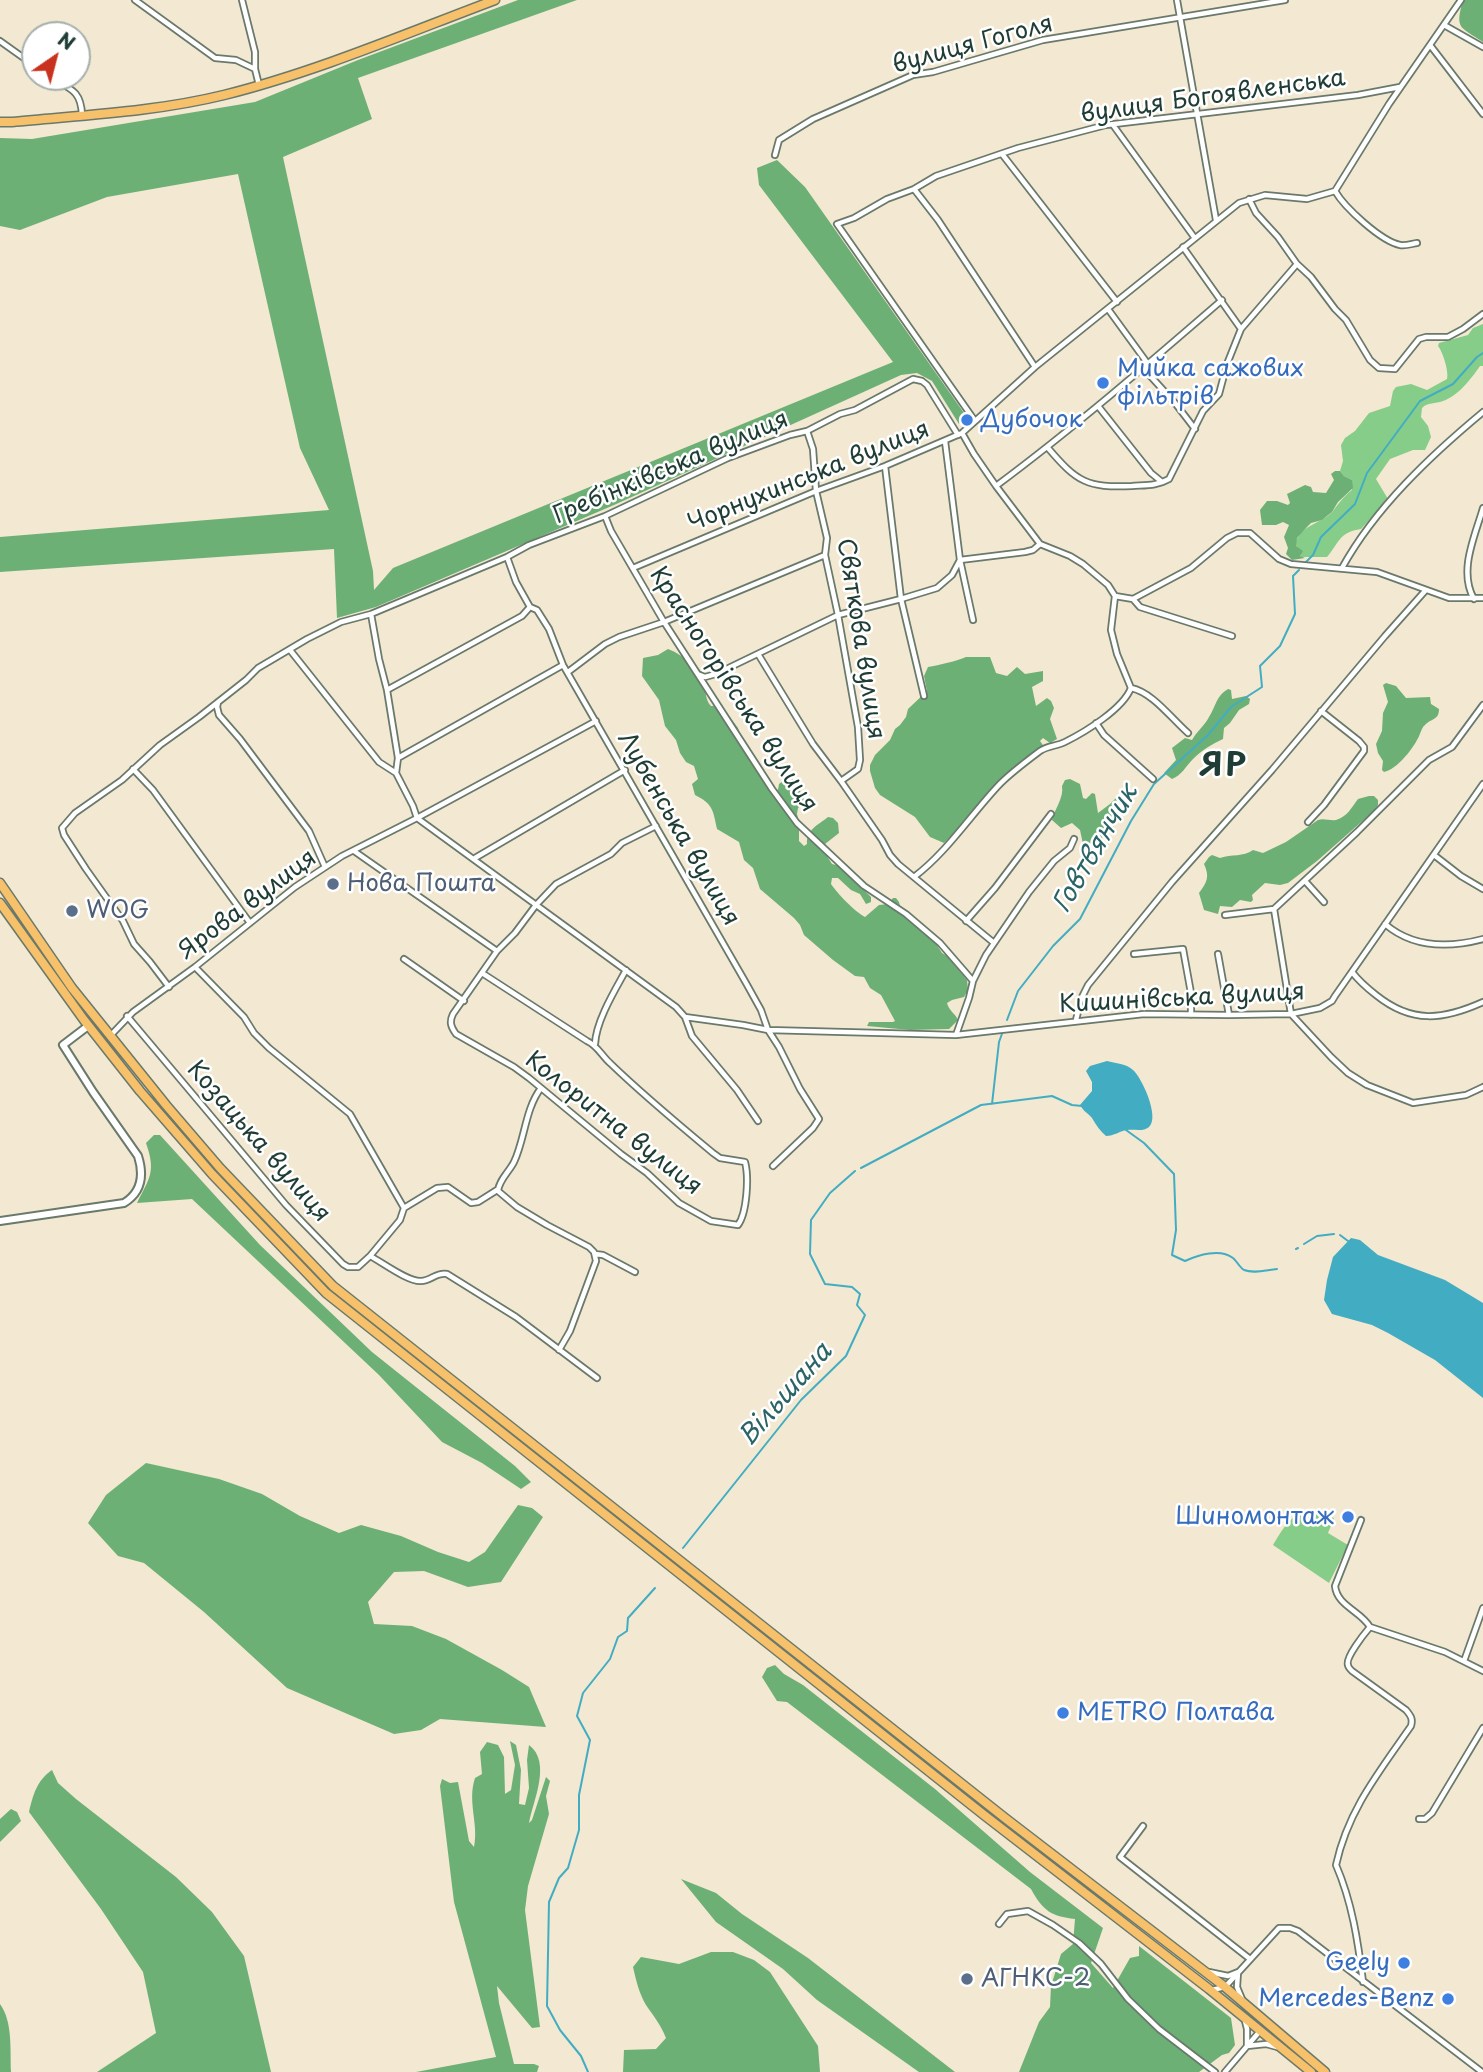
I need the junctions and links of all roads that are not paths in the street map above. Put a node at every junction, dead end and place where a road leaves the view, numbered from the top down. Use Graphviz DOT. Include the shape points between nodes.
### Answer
graph roads {
  1 [pos="135,0"];
  2 [pos="242,0"];
  3 [pos="495,0"];
  4 [pos="1177,0"];
  5 [pos="1285,0"];
  6 [pos="1461,0"];
  7 [pos="1180,18"];
  8 [pos="1444,25"];
  9 [pos="0,41"];
  10 [pos="1430,45"];
  11 [pos="1483,47"];
  12 [pos="21,56"];
  13 [pos="255,69"];
  14 [pos="259,85"];
  15 [pos="1401,87"];
  16 [pos="74,91"];
  17 [pos="1196,114"];
  18 [pos="1483,114"];
  19 [pos="82,115"];
  20 [pos="0,122"];
  21 [pos="1112,124"];
  22 [pos="1002,154"];
  23 [pos="775,155"];
  24 [pos="914,189"];
  25 [pos="1335,191"];
  26 [pos="1249,199"];
  27 [pos="1216,220"];
  28 [pos="1194,237"];
  29 [pos="1417,243"];
  30 [pos="1183,246"];
  31 [pos="1297,264"];
  32 [pos="1222,300"];
  33 [pos="1116,302"];
  34 [pos="1108,309"];
  35 [pos="1483,314"];
  36 [pos="1241,329"];
  37 [pos="1148,364"];
  38 [pos="1035,367"];
  39 [pos="1144,369"];
  40 [pos="1098,406"];
  41 [pos="1483,412"];
  42 [pos="975,421"];
  43 [pos="1195,429"];
  44 [pos="807,431"];
  45 [pos="960,434"];
  46 [pos="945,441"];
  47 [pos="1048,448"];
  48 [pos="885,466"];
  49 [pos="1162,482"];
  50 [pos="996,486"];
  51 [pos="816,491"];
  52 [pos="1483,508"];
  53 [pos="605,516"];
  54 [pos="1040,544"];
  55 [pos="825,555"];
  56 [pos="507,557"];
  57 [pos="960,560"];
  58 [pos="633,568"];
  59 [pos="1342,568"];
  60 [pos="1425,591"];
  61 [pos="1115,596"];
  62 [pos="1483,598"];
  63 [pos="901,599"];
  64 [pos="1133,599"];
  65 [pos="1474,599"];
  66 [pos="530,607"];
  67 [pos="371,614"];
  68 [pos="838,615"];
  69 [pos="973,621"];
  70 [pos="664,622"];
  71 [pos="1232,636"];
  72 [pos="290,650"];
  73 [pos="758,654"];
  74 [pos="563,665"];
  75 [pos="568,672"];
  76 [pos="699,675"];
  77 [pos="1131,688"];
  78 [pos="387,690"];
  79 [pos="924,696"];
  80 [pos="219,701"];
  81 [pos="1483,705"];
  82 [pos="1321,711"];
  83 [pos="596,720"];
  84 [pos="1096,723"];
  85 [pos="1188,733"];
  86 [pos="398,758"];
  87 [pos="133,769"];
  88 [pos="625,770"];
  89 [pos="396,773"];
  90 [pos="1153,779"];
  91 [pos="841,781"];
  92 [pos="1483,784"];
  93 [pos="1051,814"];
  94 [pos="417,818"];
  95 [pos="1308,822"];
  96 [pos="656,826"];
  97 [pos="1074,839"];
  98 [pos="354,851"];
  99 [pos="1434,855"];
  100 [pos="474,858"];
  101 [pos="325,867"];
  102 [pos="914,877"];
  103 [pos="1305,881"];
  104 [pos="0,883"];
  105 [pos="1483,888"];
  106 [pos="1324,902"];
  107 [pos="0,903"];
  108 [pos="536,905"];
  109 [pos="1274,909"];
  110 [pos="1225,915"];
  111 [pos="966,921"];
  112 [pos="250,923"];
  113 [pos="1385,924"];
  114 [pos="1483,939"];
  115 [pos="994,943"];
  116 [pos="497,951"];
  117 [pos="1133,954"];
  118 [pos="1219,954"];
  119 [pos="404,959"];
  120 [pos="195,967"];
  121 [pos="626,970"];
  122 [pos="1352,972"];
  123 [pos="482,973"];
  124 [pos="973,981"];
  125 [pos="169,987"];
  126 [pos="464,1001"];
  127 [pos="1483,1002"];
  128 [pos="1292,1014"];
  129 [pos="1191,1015"];
  130 [pos="127,1016"];
  131 [pos="1229,1016"];
  132 [pos="685,1017"];
  133 [pos="1076,1020"];
  134 [pos="88,1026"];
  135 [pos="768,1030"];
  136 [pos="956,1035"];
  137 [pos="110,1036"];
  138 [pos="595,1044"];
  139 [pos="1483,1087"];
  140 [pos="541,1088"];
  141 [pos="758,1121"];
  142 [pos="773,1166"];
  143 [pos="498,1190"];
  144 [pos="404,1208"];
  145 [pos="0,1221"];
  146 [pos="595,1254"];
  147 [pos="370,1256"];
  148 [pos="635,1272"];
  149 [pos="559,1350"];
  150 [pos="597,1378"];
  151 [pos="1361,1520"];
  152 [pos="1483,1608"];
  153 [pos="1370,1627"];
  154 [pos="1464,1661"];
  155 [pos="1483,1671"];
  156 [pos="1483,1728"];
  157 [pos="1419,1819"];
  158 [pos="1143,1826"];
  159 [pos="999,1924"];
  160 [pos="1250,1959"];
  161 [pos="1202,1969"];
  162 [pos="1238,1972"];
  163 [pos="1363,1982"];
  164 [pos="1225,1987"];
  165 [pos="1209,1989"];
  166 [pos="1243,2002"];
  167 [pos="1227,2004"];
  168 [pos="1255,2012"];
  169 [pos="1243,2017"];
  170 [pos="1260,2031"];
  171 [pos="1286,2039"];
  172 [pos="1247,2046"];
  173 [pos="1282,2049"];
  174 [pos="1215,2072"];
  175 [pos="1225,2072"];
  176 [pos="1311,2072"];
  177 [pos="1325,2072"];
  178 [pos="1482,2072"];
  1 -- 13 [label="street" via="215,58 236,60"];
  2 -- 13 [label="street"];
  3 -- 14 [label="main road"];
  4 -- 7 [label="street"];
  5 -- 7 [label="street, вулиця Гоголя"];
  6 -- 8 [label="street"];
  7 -- 17 [label="street"];
  7 -- 23 [label="street, вулиця Гоголя" via="1043,40 913,75 813,119 779,140"];
  8 -- 10 [label="street"];
  8 -- 11 [label="street"];
  9 -- 12 [label="street"];
  10 -- 15 [label="street"];
  10 -- 18 [label="street"];
  13 -- 14 [label="street"];
  14 -- 19 [label="main road" via="152,108"];
  15 -- 17 [label="street, вулиця Богоявленська"];
  15 -- 25 [label="street"];
  16 -- 19 [label="street" via="81,101"];
  17 -- 21 [label="street, вулиця Богоявленська"];
  17 -- 27 [label="street"];
  19 -- 20 [label="main road"];
  21 -- 22 [label="street, вулиця Богоявленська"];
  21 -- 28 [label="street"];
  22 -- 24 [label="street, вулиця Богоявленська" via="936,176"];
  22 -- 33 [label="street"];
  24 -- 38 [label="street"];
  24 -- 42 [label="street, вулиця Богоявленська" via="837,224"];
  25 -- 26 [label="street" via="1307,199 1265,195"];
  25 -- 29 [label="street" via="1349,209 1385,238 1399,245"];
  26 -- 27 [label="street, Чорнухинська вулиця"];
  26 -- 31 [label="street"];
  27 -- 28 [label="street, Чорнухинська вулиця"];
  28 -- 30 [label="street, Чорнухинська вулиця"];
  30 -- 32 [label="street"];
  30 -- 33 [label="street, Чорнухинська вулиця"];
  31 -- 35 [label="street" via="1346,320 1379,368 1395,369 1419,339 1448,337"];
  31 -- 36 [label="street"];
  32 -- 36 [label="street"];
  32 -- 37 [label="street"];
  33 -- 34 [label="street, Чорнухинська вулиця"];
  34 -- 37 [label="street"];
  34 -- 38 [label="street, Чорнухинська вулиця"];
  36 -- 43 [label="street" via="1219,394 1203,411"];
  37 -- 39 [label="street"];
  38 -- 42 [label="street, Чорнухинська вулиця"];
  39 -- 40 [label="street"];
  39 -- 43 [label="street"];
  40 -- 47 [label="street"];
  40 -- 49 [label="street"];
  41 -- 59 [label="street" via="1404,484"];
  42 -- 45 [label="street, Чорнухинська вулиця"];
  43 -- 49 [label="street" via="1169,479"];
  44 -- 45 [label="street, Гребінківська вулиця" via="918,379 927,385"];
  44 -- 51 [label="street, Святкова вулиця"];
  44 -- 53 [label="street, Гребінківська вулиця" via="728,458"];
  45 -- 46 [label="street, Чорнухинська вулиця"];
  45 -- 50 [label="street"];
  46 -- 48 [label="street, Чорнухинська вулиця"];
  46 -- 57 [label="street"];
  47 -- 49 [label="street" via="1079,478 1103,487"];
  47 -- 50 [label="street"];
  48 -- 51 [label="street, Чорнухинська вулиця"];
  48 -- 63 [label="street"];
  50 -- 54 [label="street"];
  51 -- 55 [label="street, Святкова вулиця" via="827,538"];
  51 -- 58 [label="street, Чорнухинська вулиця"];
  52 -- 65 [label="street" via="1468,568 1469,592"];
  53 -- 56 [label="street, Гребінківська вулиця" via="529,544"];
  53 -- 58 [label="street, Красногорівська вулиця"];
  54 -- 57 [label="street" via="1025,552"];
  54 -- 61 [label="street" via="1083,564"];
  55 -- 68 [label="street, Святкова вулиця"];
  55 -- 70 [label="street"];
  56 -- 66 [label="street, Лубенська вулиця"];
  56 -- 67 [label="street, Гребінківська вулиця"];
  57 -- 63 [label="street" via="937,588"];
  57 -- 69 [label="street"];
  58 -- 70 [label="street, Красногорівська вулиця"];
  59 -- 60 [label="street" via="1377,572"];
  59 -- 64 [label="street" via="1291,564 1250,533 1237,533 1191,568"];
  60 -- 65 [label="street"];
  60 -- 82 [label="street"];
  61 -- 64 [label="street"];
  61 -- 77 [label="street" via="1111,630"];
  62 -- 65 [label="street"];
  63 -- 68 [label="street"];
  63 -- 79 [label="street"];
  64 -- 71 [label="street" via="1140,607"];
  66 -- 74 [label="street, Лубенська вулиця" via="549,629"];
  66 -- 78 [label="street" via="522,616"];
  67 -- 72 [label="street, Гребінківська вулиця" via="333,626"];
  67 -- 78 [label="street"];
  68 -- 73 [label="street"];
  68 -- 91 [label="street, Святкова вулиця" via="860,760 858,769"];
  70 -- 75 [label="street" via="604,644"];
  70 -- 76 [label="street, Красногорівська вулиця"];
  72 -- 80 [label="street, Гребінківська вулиця" via="258,668"];
  72 -- 89 [label="street" via="379,762"];
  73 -- 76 [label="street" via="716,674"];
  73 -- 91 [label="street"];
  74 -- 75 [label="street, Лубенська вулиця"];
  74 -- 86 [label="street"];
  75 -- 83 [label="street, Лубенська вулиця"];
  76 -- 124 [label="street, Красногорівська вулиця" via="797,823 864,886 940,943"];
  77 -- 84 [label="street" via="1114,710"];
  77 -- 85 [label="street" via="1149,695"];
  78 -- 86 [label="street"];
  80 -- 87 [label="street, Гребінківська вулиця"];
  80 -- 101 [label="street" via="219,716 309,831"];
  81 -- 103 [label="street" via="1452,747 1429,760"];
  82 -- 95 [label="street" via="1364,747"];
  82 -- 133 [label="street" via="1088,985"];
  83 -- 88 [label="street, Лубенська вулиця"];
  83 -- 94 [label="street, Ярова вулиця"];
  84 -- 90 [label="street"];
  84 -- 102 [label="street" via="1040,751 1004,780 957,836"];
  86 -- 89 [label="street"];
  87 -- 112 [label="street"];
  87 -- 125 [label="street, Гребінківська вулиця" via="62,828 134,944"];
  88 -- 96 [label="street, Лубенська вулиця"];
  88 -- 100 [label="street"];
  89 -- 94 [label="street"];
  91 -- 102 [label="street" via="890,855"];
  92 -- 99 [label="street, Кишинівська вулиця"];
  93 -- 111 [label="street"];
  94 -- 98 [label="street, Ярова вулиця"];
  94 -- 100 [label="street"];
  96 -- 108 [label="street" via="556,884"];
  96 -- 135 [label="street, Лубенська вулиця"];
  97 -- 115 [label="street"];
  98 -- 101 [label="street, Ярова вулиця"];
  98 -- 116 [label="street"];
  99 -- 105 [label="street"];
  99 -- 113 [label="street, Кишинівська вулиця"];
  100 -- 108 [label="street"];
  101 -- 112 [label="street, Ярова вулиця"];
  102 -- 111 [label="street"];
  103 -- 106 [label="street"];
  103 -- 109 [label="street"];
  104 -- 137 [label="main road"];
  107 -- 134 [label="main road"];
  108 -- 116 [label="street"];
  108 -- 121 [label="street"];
  109 -- 110 [label="street"];
  109 -- 128 [label="street"];
  111 -- 115 [label="street"];
  112 -- 120 [label="street, Ярова вулиця"];
  113 -- 114 [label="street" via="1426,944"];
  113 -- 122 [label="street, Кишинівська вулиця"];
  115 -- 124 [label="street"];
  116 -- 123 [label="street"];
  117 -- 129 [label="street" via="1183,949"];
  118 -- 131 [label="street"];
  119 -- 126 [label="street"];
  120 -- 125 [label="street, Ярова вулиця"];
  120 -- 144 [label="street" via="269,1048 350,1114"];
  121 -- 132 [label="street"];
  121 -- 138 [label="street" via="597,1030"];
  122 -- 127 [label="street" via="1383,1001 1417,1016 1440,1016"];
  122 -- 128 [label="street, Кишинівська вулиця" via="1332,1001"];
  123 -- 126 [label="street"];
  123 -- 138 [label="street"];
  124 -- 136 [label="street"];
  125 -- 130 [label="street, Ярова вулиця"];
  126 -- 140 [label="street, Колоритна вулиця" via="450,1020 456,1034"];
  128 -- 131 [label="street, Кишинівська вулиця"];
  128 -- 139 [label="street" via="1348,1073 1405,1101 1465,1095"];
  129 -- 131 [label="street, Кишинівська вулиця"];
  129 -- 133 [label="street, Кишинівська вулиця"];
  130 -- 137 [label="street, Ярова вулиця"];
  130 -- 147 [label="street, Козацька вулиця" via="286,1205 342,1264 358,1267"];
  132 -- 135 [label="street, Кишинівська вулиця"];
  132 -- 141 [label="street" via="692,1036"];
  133 -- 136 [label="street, Кишинівська вулиця"];
  134 -- 145 [label="street" via="63,1045 138,1156 140,1186 124,1203"];
  134 -- 165 [label="main road" via="212,1174 326,1293"];
  135 -- 136 [label="street, Кишинівська вулиця"];
  135 -- 142 [label="street, Лубенська вулиця" via="819,1119"];
  137 -- 161 [label="main road" via="220,1168 333,1286"];
  138 -- 140 [label="street, Колоритна вулиця" via="639,1091 713,1153 746,1162 744,1217 738,1225 711,1221 679,1203"];
  140 -- 143 [label="street"];
  143 -- 144 [label="street" via="471,1203 442,1186"];
  143 -- 146 [label="street" via="517,1207"];
  144 -- 147 [label="street" via="400,1220"];
  146 -- 148 [label="street"];
  146 -- 149 [label="street" via="570,1331"];
  147 -- 149 [label="street" via="417,1281 447,1274"];
  149 -- 150 [label="street"];
  151 -- 153 [label="street" via="1335,1593"];
  152 -- 154 [label="street"];
  153 -- 154 [label="street"];
  153 -- 163 [label="street" via="1347,1665 1406,1710 1412,1722 1348,1823 1336,1865 1352,1908"];
  154 -- 155 [label="street"];
  156 -- 157 [label="street" via="1432,1813"];
  158 -- 160 [label="street" via="1120,1857"];
  159 -- 174 [label="street" via="1007,1914 1028,1911 1053,1925 1101,1964 1159,2029"];
  160 -- 162 [label="street"];
  160 -- 163 [label="street" via="1279,1928 1290,1928"];
  161 -- 162 [label="street" via="1228,1976"];
  161 -- 164 [label="main road"];
  162 -- 164 [label="street"];
  162 -- 166 [label="street"];
  163 -- 178 [label="street"];
  164 -- 165 [label="street"];
  164 -- 166 [label="main road"];
  164 -- 167 [label="street"];
  165 -- 167 [label="main road"];
  166 -- 168 [label="main road"];
  167 -- 169 [label="main road"];
  168 -- 170 [label="street"];
  168 -- 171 [label="main road"];
  169 -- 170 [label="main road"];
  169 -- 172 [label="street"];
  170 -- 171 [label="street"];
  170 -- 172 [label="street"];
  170 -- 173 [label="main road"];
  171 -- 177 [label="main road"];
  172 -- 173 [label="street"];
  172 -- 175 [label="street"];
  173 -- 176 [label="main road"];
}
